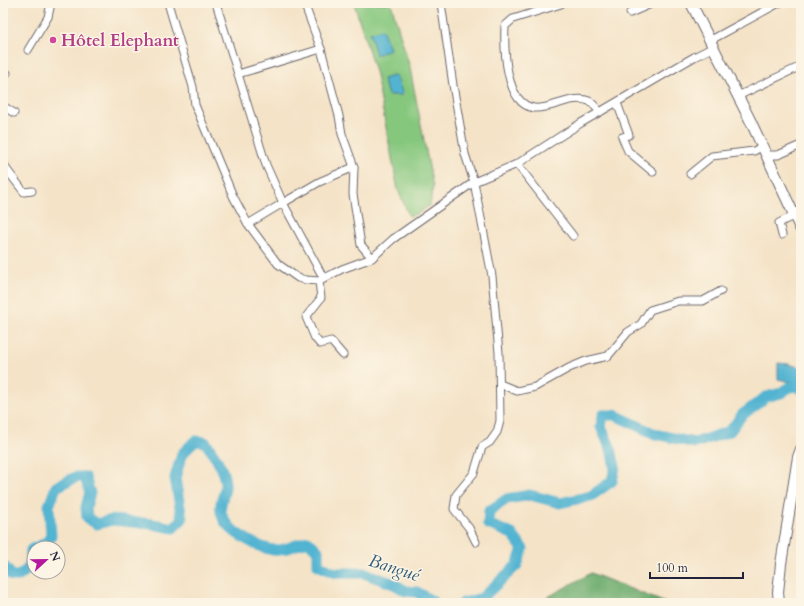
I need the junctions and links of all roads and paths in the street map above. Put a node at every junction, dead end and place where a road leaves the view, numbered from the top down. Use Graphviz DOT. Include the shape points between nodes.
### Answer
graph roads {
  1 [pos="51,3"];
  2 [pos="168,3"];
  3 [pos="216,3"];
  4 [pos="304,3"];
  5 [pos="441,3"];
  6 [pos="653,3"];
  7 [pos="691,3"];
  8 [pos="779,3"];
  9 [pos="561,4"];
  10 [pos="630,13"];
  11 [pos="713,43"];
  12 [pos="320,49"];
  13 [pos="28,50"];
  14 [pos="801,66"];
  15 [pos="238,74"];
  16 [pos="738,96"];
  17 [pos="617,103"];
  18 [pos="3,106"];
  19 [pos="600,112"];
  20 [pos="14,113"];
  21 [pos="801,145"];
  22 [pos="765,151"];
  23 [pos="3,162"];
  24 [pos="517,164"];
  25 [pos="354,167"];
  26 [pos="653,172"];
  27 [pos="690,174"];
  28 [pos="474,182"];
  29 [pos="32,191"];
  30 [pos="283,203"];
  31 [pos="795,215"];
  32 [pos="248,224"];
  33 [pos="801,230"];
  34 [pos="782,235"];
  35 [pos="573,236"];
  36 [pos="372,258"];
  37 [pos="321,280"];
  38 [pos="721,291"];
  39 [pos="343,355"];
  40 [pos="500,384"];
  41 [pos="801,449"];
  42 [pos="476,542"];
  43 [pos="779,603"];
  1 -- 13 [label="street" via="48,17"];
  2 -- 32 [label="street" via="201,120"];
  3 -- 15 [label="street"];
  4 -- 12 [label="street"];
  5 -- 28 [label="street" via="465,154"];
  6 -- 10 [label="street"];
  7 -- 11 [label="main road"];
  8 -- 11 [label="street"];
  9 -- 19 [label="street" via="513,19 505,26 505,61 511,81 519,100 533,108 576,100 589,101"];
  11 -- 16 [label="main road"];
  11 -- 17 [label="street"];
  12 -- 15 [label="street"];
  12 -- 25 [label="street" via="342,134"];
  14 -- 16 [label="street"];
  15 -- 30 [label="street" via="266,165"];
  16 -- 22 [label="main road"];
  17 -- 19 [label="street"];
  17 -- 26 [label="street" via="629,135 622,137 628,151"];
  18 -- 20 [label="street"];
  19 -- 24 [label="street"];
  21 -- 22 [label="street" via="778,155"];
  22 -- 27 [label="street" via="712,156"];
  22 -- 31 [label="main road"];
  23 -- 29 [label="street" via="24,192"];
  24 -- 28 [label="street"];
  24 -- 35 [label="street"];
  25 -- 30 [label="street" via="319,182"];
  25 -- 36 [label="street" via="354,194 361,245"];
  28 -- 36 [label="street" via="392,239"];
  28 -- 40 [label="street" via="492,276"];
  30 -- 32 [label="street"];
  30 -- 37 [label="street"];
  31 -- 33 [label="main road"];
  31 -- 34 [label="street" via="779,223"];
  32 -- 37 [label="street" via="286,271 298,278"];
  36 -- 37 [label="street"];
  37 -- 39 [label="street" via="321,298 306,317 320,344 331,341"];
  38 -- 40 [label="street" via="703,302 678,301 650,310 641,324 628,332 608,356 569,368 535,387 517,391"];
  40 -- 42 [label="street" via="500,421 497,432 490,442 482,447 474,474 456,495 454,509"];
  41 -- 43 [label="main road" via="781,564"];
}
